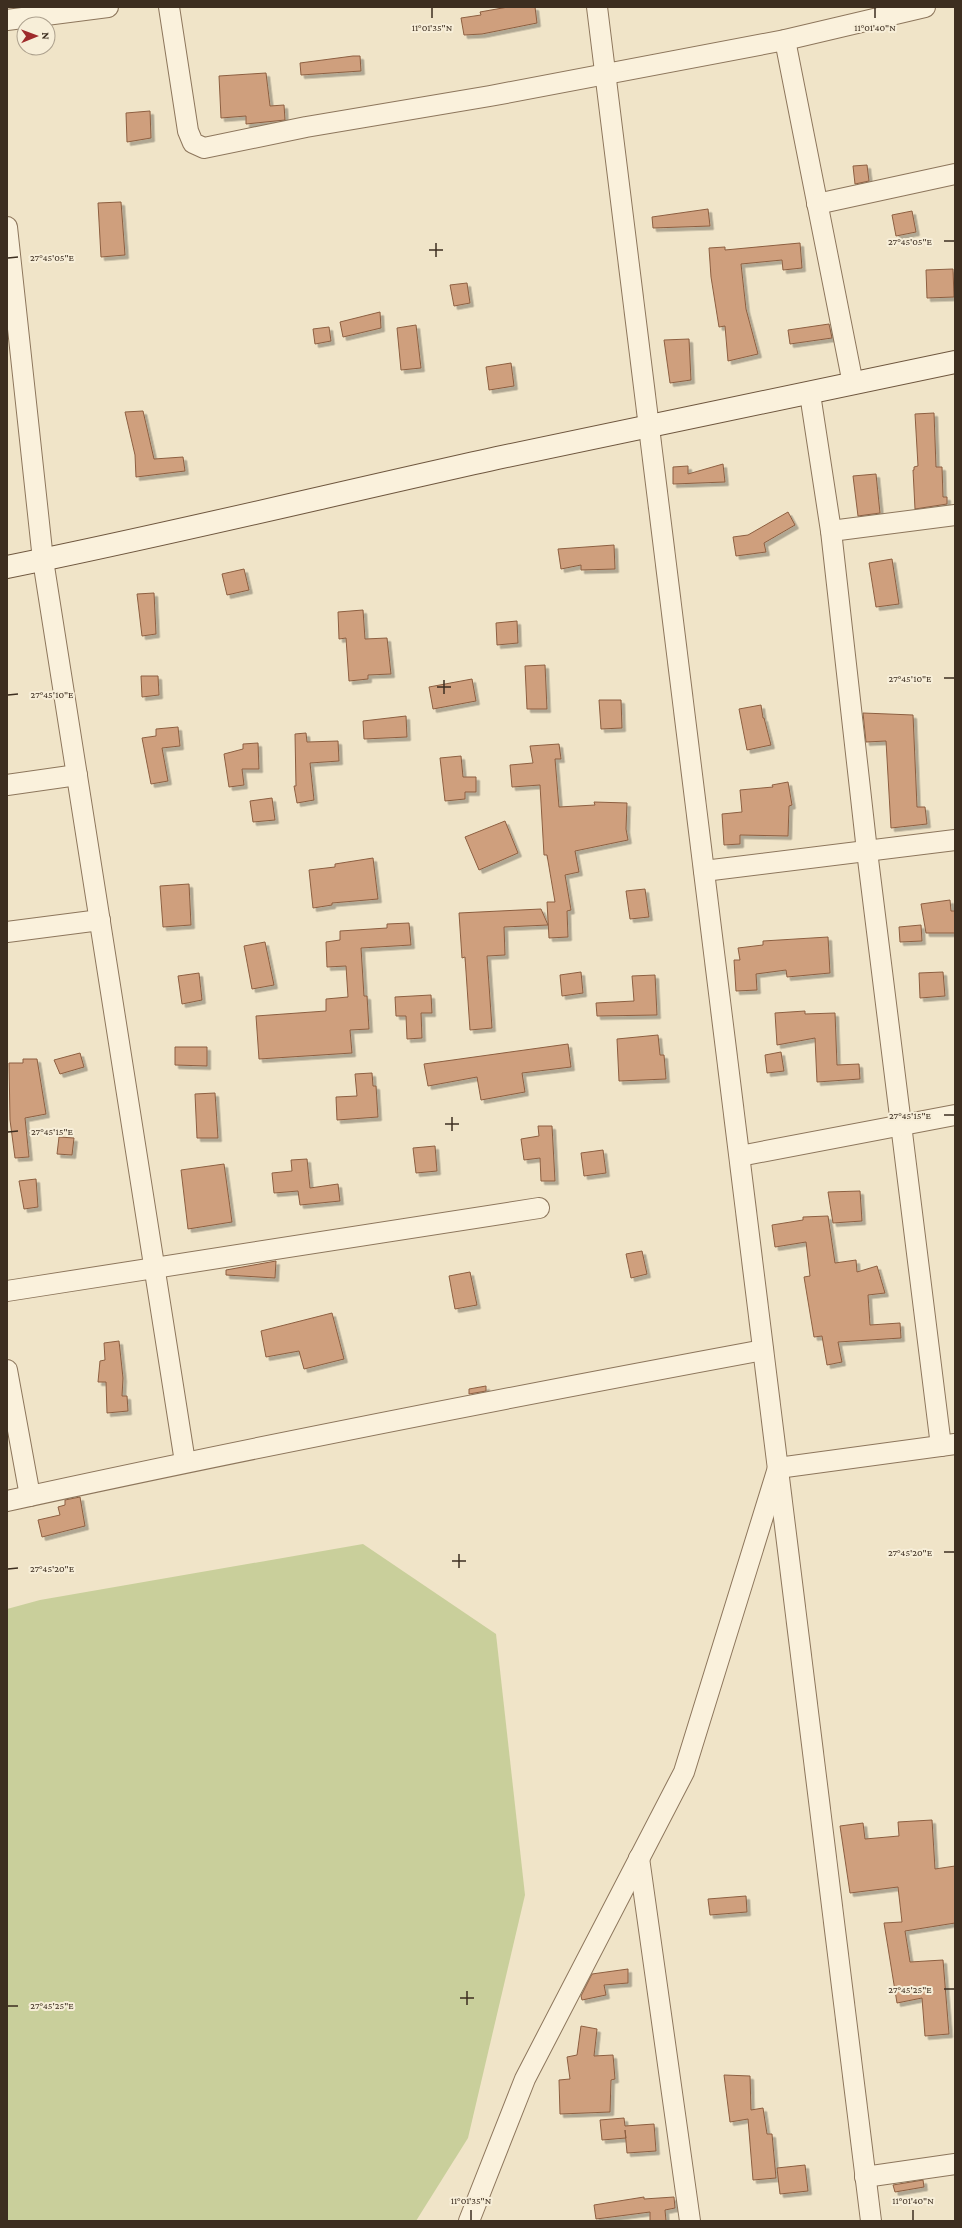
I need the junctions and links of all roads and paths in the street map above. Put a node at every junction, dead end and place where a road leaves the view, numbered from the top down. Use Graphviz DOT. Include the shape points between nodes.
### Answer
graph roads {
  1 [pos="108,7"];
  2 [pos="170,7"];
  3 [pos="598,7"];
  4 [pos="925,7"];
  5 [pos="7,20"];
  6 [pos="785,40"];
  7 [pos="606,74"];
  8 [pos="955,174"];
  9 [pos="817,204"];
  10 [pos="7,227"];
  11 [pos="955,362"];
  12 [pos="15,380"];
  13 [pos="854,384"];
  14 [pos="810,394"];
  15 [pos="649,425"];
  16 [pos="955,515"];
  17 [pos="831,531"];
  18 [pos="43,560"];
  19 [pos="7,567"];
  20 [pos="77,775"];
  21 [pos="7,785"];
  22 [pos="955,840"];
  23 [pos="867,851"];
  24 [pos="704,871"];
  25 [pos="100,920"];
  26 [pos="7,932"];
  27 [pos="955,1115"];
  28 [pos="901,1125"];
  29 [pos="740,1156"];
  30 [pos="539,1208"];
  31 [pos="155,1268"];
  32 [pos="7,1290"];
  33 [pos="763,1350"];
  34 [pos="7,1370"];
  35 [pos="12,1422"];
  36 [pos="948,1445"];
  37 [pos="185,1462"];
  38 [pos="778,1468"];
  39 [pos="30,1496"];
  40 [pos="7,1501"];
  41 [pos="639,1858"];
  42 [pos="955,2164"];
  43 [pos="865,2177"];
  44 [pos="469,2221"];
  45 [pos="690,2221"];
  46 [pos="871,2221"];
  1 -- 5 [label="street"];
  2 -- 7 [label="street" via="188,131 193,143 204,148 306,126"];
  3 -- 7 [label="street"];
  4 -- 6 [label="street"];
  6 -- 7 [label="street"];
  6 -- 9 [label="street"];
  7 -- 15 [label="street"];
  8 -- 9 [label="street"];
  9 -- 13 [label="street"];
  10 -- 12 [label="street"];
  11 -- 13 [label="street"];
  12 -- 18 [label="street"];
  13 -- 14 [label="street"];
  14 -- 15 [label="street"];
  14 -- 17 [label="street"];
  15 -- 18 [label="street"];
  15 -- 24 [label="street"];
  16 -- 17 [label="street"];
  17 -- 23 [label="street"];
  18 -- 19 [label="street"];
  18 -- 20 [label="street"];
  20 -- 21 [label="street"];
  20 -- 25 [label="street"];
  22 -- 23 [label="street"];
  23 -- 24 [label="street"];
  23 -- 28 [label="street"];
  24 -- 29 [label="street"];
  25 -- 26 [label="street"];
  25 -- 31 [label="street"];
  27 -- 28 [label="street"];
  28 -- 29 [label="street"];
  28 -- 36 [label="street"];
  29 -- 33 [label="street"];
  30 -- 31 [label="street"];
  31 -- 32 [label="street"];
  31 -- 37 [label="street"];
  33 -- 37 [label="street" via="451,1408"];
  33 -- 38 [label="street"];
  34 -- 35 [label="street"];
  35 -- 39 [label="street"];
  36 -- 38 [label="street"];
  37 -- 39 [label="street"];
  38 -- 41 [label="street" via="684,1772"];
  38 -- 43 [label="street"];
  39 -- 40 [label="street"];
  41 -- 44 [label="street" via="525,2079"];
  41 -- 45 [label="street"];
  42 -- 43 [label="street"];
  43 -- 46 [label="street"];
}
